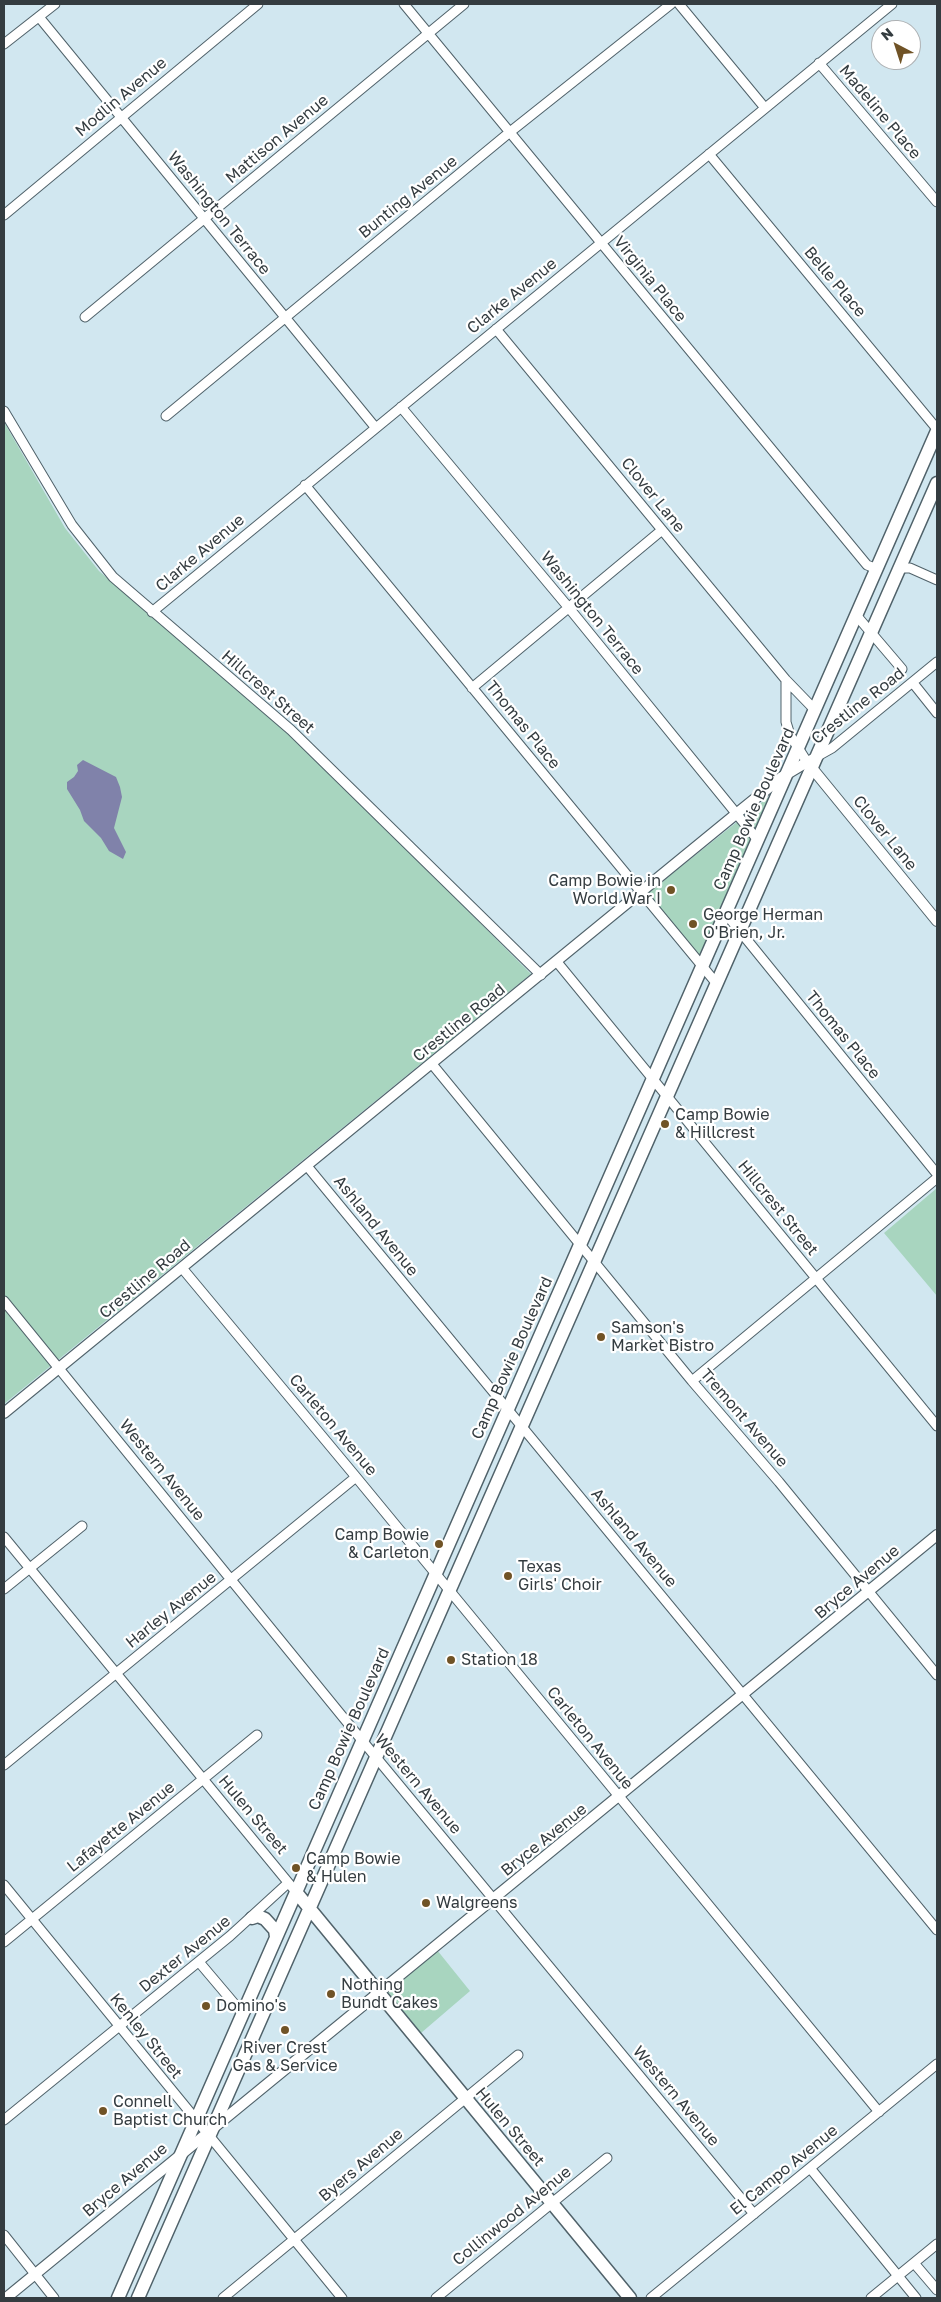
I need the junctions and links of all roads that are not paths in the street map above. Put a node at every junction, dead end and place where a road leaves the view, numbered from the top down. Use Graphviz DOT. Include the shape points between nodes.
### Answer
graph roads {
  1 [pos="55,4"];
  2 [pos="258,4"];
  3 [pos="404,4"];
  4 [pos="464,4"];
  5 [pos="671,4"];
  6 [pos="679,4"];
  7 [pos="892,4"];
  8 [pos="39,17"];
  9 [pos="429,33"];
  10 [pos="4,44"];
  11 [pos="819,63"];
  12 [pos="765,108"];
  13 [pos="121,117"];
  14 [pos="510,132"];
  15 [pos="708,154"];
  16 [pos="937,202"];
  17 [pos="4,215"];
  18 [pos="204,219"];
  19 [pos="601,243"];
  20 [pos="85,317"];
  21 [pos="285,318"];
  22 [pos="496,329"];
  23 [pos="401,407"];
  24 [pos="4,411"];
  25 [pos="166,416"];
  26 [pos="375,428"];
  27 [pos="937,430"];
  28 [pos="937,483"];
  29 [pos="305,486"];
  30 [pos="662,530"];
  31 [pos="900,568"];
  32 [pos="877,569"];
  33 [pos="937,580"];
  34 [pos="569,608"];
  35 [pos="152,612"];
  36 [pos="856,615"];
  37 [pos="872,632"];
  38 [pos="937,662"];
  39 [pos="902,669"];
  40 [pos="786,680"];
  41 [pos="913,683"];
  42 [pos="472,688"];
  43 [pos="815,710"];
  44 [pos="937,713"];
  45 [pos="798,750"];
  46 [pos="812,762"];
  47 [pos="787,774"];
  48 [pos="736,814"];
  49 [pos="757,839"];
  50 [pos="640,892"];
  51 [pos="726,914"];
  52 [pos="937,921"];
  53 [pos="740,932"];
  54 [pos="557,962"];
  55 [pos="703,967"];
  56 [pos="541,975"];
  57 [pos="717,984"];
  58 [pos="432,1064"];
  59 [pos="653,1079"];
  60 [pos="668,1097"];
  61 [pos="307,1166"];
  62 [pos="937,1174"];
  63 [pos="937,1178"];
  64 [pos="580,1243"];
  65 [pos="594,1261"];
  66 [pos="182,1268"];
  67 [pos="816,1278"];
  68 [pos="4,1301"];
  69 [pos="58,1369"];
  70 [pos="692,1381"];
  71 [pos="507,1409"];
  72 [pos="4,1413"];
  73 [pos="937,1426"];
  74 [pos="522,1427"];
  75 [pos="356,1477"];
  76 [pos="82,1526"];
  77 [pos="937,1535"];
  78 [pos="4,1537"];
  79 [pos="30,1568"];
  80 [pos="436,1573"];
  81 [pos="231,1579"];
  82 [pos="4,1589"];
  83 [pos="451,1592"];
  84 [pos="869,1592"];
  85 [pos="400,1654"];
  86 [pos="420,1661"];
  87 [pos="117,1673"];
  88 [pos="937,1675"];
  89 [pos="744,1695"];
  90 [pos="257,1734"];
  91 [pos="362,1740"];
  92 [pos="377,1756"];
  93 [pos="4,1766"];
  94 [pos="203,1780"];
  95 [pos="620,1797"];
  96 [pos="4,1885"];
  97 [pos="292,1887"];
  98 [pos="494,1900"];
  99 [pos="311,1909"];
  100 [pos="252,1918"];
  101 [pos="32,1919"];
  102 [pos="937,1930"];
  103 [pos="276,1937"];
  104 [pos="4,1942"];
  105 [pos="199,1962"];
  106 [pos="379,1991"];
  107 [pos="243,2014"];
  108 [pos="119,2027"];
  109 [pos="518,2055"];
  110 [pos="937,2064"];
  111 [pos="464,2098"];
  112 [pos="879,2112"];
  113 [pos="4,2120"];
  114 [pos="196,2120"];
  115 [pos="209,2133"];
  116 [pos="181,2154"];
  117 [pos="607,2158"];
  118 [pos="810,2168"];
  119 [pos="552,2203"];
  120 [pos="754,2214"];
  121 [pos="4,2235"];
  122 [pos="293,2240"];
  123 [pos="937,2244"];
  124 [pos="914,2263"];
  125 [pos="35,2274"];
  126 [pos="898,2276"];
  127 [pos="937,2290"];
  128 [pos="6,2298"];
  129 [pos="54,2298"];
  130 [pos="118,2298"];
  131 [pos="138,2298"];
  132 [pos="223,2298"];
  133 [pos="342,2298"];
  134 [pos="436,2298"];
  135 [pos="630,2298"];
  136 [pos="651,2298"];
  137 [pos="871,2298"];
  138 [pos="916,2298"];
  1 -- 8 [label="street"];
  2 -- 13 [label="street, Modlin Avenue"];
  3 -- 9 [label="street, Virginia Place"];
  4 -- 9 [label="street, Mattison Avenue"];
  5 -- 14 [label="street, Bunting Avenue"];
  6 -- 12 [label="street"];
  7 -- 11 [label="street, Clarke Avenue"];
  8 -- 10 [label="street"];
  8 -- 13 [label="street, Washington Terrace"];
  9 -- 14 [label="street, Virginia Place"];
  9 -- 18 [label="street, Mattison Avenue"];
  11 -- 12 [label="street, Clarke Avenue"];
  11 -- 16 [label="street, Madeline Place"];
  12 -- 15 [label="street, Clarke Avenue"];
  13 -- 17 [label="street, Modlin Avenue"];
  13 -- 18 [label="street, Washington Terrace"];
  14 -- 19 [label="street, Virginia Place"];
  14 -- 21 [label="street, Bunting Avenue"];
  15 -- 19 [label="street, Clarke Avenue"];
  15 -- 27 [label="street, Belle Place"];
  18 -- 20 [label="street, Mattison Avenue"];
  18 -- 21 [label="street, Washington Terrace"];
  19 -- 22 [label="street, Clarke Avenue"];
  19 -- 32 [label="street, Virginia Place" via="867,565"];
  21 -- 25 [label="street, Bunting Avenue"];
  21 -- 26 [label="street, Washington Terrace"];
  22 -- 23 [label="street, Clarke Avenue"];
  22 -- 30 [label="street, Clover Lane"];
  23 -- 26 [label="street, Clarke Avenue"];
  23 -- 34 [label="street, Washington Terrace"];
  24 -- 35 [label="street, Hillcrest Street" via="72,525 113,577"];
  26 -- 29 [label="street, Clarke Avenue"];
  27 -- 32 [label="main road, Camp Bowie Boulevard"];
  28 -- 31 [label="main road"];
  29 -- 35 [label="street, Clarke Avenue"];
  29 -- 42 [label="street, Thomas Place"];
  30 -- 34 [label="street"];
  30 -- 40 [label="street, Clover Lane"];
  31 -- 32 [label="main road"];
  31 -- 33 [label="street" via="910,568"];
  31 -- 37 [label="main road"];
  32 -- 36 [label="main road, Camp Bowie Boulevard"];
  34 -- 42 [label="street"];
  34 -- 48 [label="street, Washington Terrace"];
  35 -- 56 [label="street, Hillcrest Street" via="291,730"];
  36 -- 37 [label="street"];
  36 -- 43 [label="main road, Camp Bowie Boulevard"];
  37 -- 39 [label="street"];
  37 -- 46 [label="main road"];
  38 -- 41 [label="street, Crestline Road"];
  40 -- 43 [label="street, Clover Lane"];
  40 -- 45 [label="street, Clover Lane" via="786,722"];
  41 -- 44 [label="street"];
  41 -- 46 [label="street, Crestline Road"];
  42 -- 50 [label="street, Thomas Place"];
  43 -- 45 [label="main road, Camp Bowie Boulevard"];
  45 -- 46 [label="street, Clover Lane"];
  45 -- 47 [label="main road, Camp Bowie Boulevard"];
  46 -- 47 [label="street, Crestline Road"];
  46 -- 52 [label="street, Clover Lane"];
  46 -- 53 [label="main road"];
  47 -- 48 [label="street, Crestline Road"];
  47 -- 49 [label="main road, Camp Bowie Boulevard"];
  48 -- 49 [label="street, Washington Terrace"];
  48 -- 50 [label="street, Crestline Road"];
  49 -- 51 [label="main road, Camp Bowie Boulevard"];
  50 -- 54 [label="street, Crestline Road"];
  50 -- 55 [label="street, Thomas Place"];
  51 -- 53 [label="street, Thomas Place"];
  51 -- 55 [label="main road, Camp Bowie Boulevard"];
  53 -- 57 [label="main road"];
  53 -- 62 [label="street, Thomas Place"];
  54 -- 56 [label="street, Crestline Road"];
  54 -- 59 [label="street, Hillcrest Street"];
  55 -- 57 [label="street, Thomas Place"];
  55 -- 59 [label="main road, Camp Bowie Boulevard"];
  56 -- 58 [label="street, Crestline Road"];
  57 -- 60 [label="main road"];
  58 -- 61 [label="street, Crestline Road"];
  58 -- 64 [label="street, Tremont Avenue"];
  59 -- 60 [label="street, Hillcrest Street"];
  59 -- 64 [label="main road, Camp Bowie Boulevard"];
  60 -- 65 [label="main road"];
  60 -- 67 [label="street, Hillcrest Street"];
  61 -- 66 [label="street, Crestline Road"];
  61 -- 71 [label="street, Ashland Avenue"];
  63 -- 67 [label="street"];
  64 -- 65 [label="street, Tremont Avenue"];
  64 -- 71 [label="main road, Camp Bowie Boulevard"];
  65 -- 70 [label="street, Tremont Avenue"];
  65 -- 74 [label="main road"];
  66 -- 69 [label="street, Crestline Road"];
  66 -- 75 [label="street, Carleton Avenue"];
  67 -- 70 [label="street"];
  67 -- 73 [label="street, Hillcrest Street"];
  68 -- 69 [label="street, Western Avenue"];
  69 -- 72 [label="street, Crestline Road"];
  69 -- 81 [label="street, Western Avenue"];
  70 -- 84 [label="street, Tremont Avenue"];
  71 -- 74 [label="street, Ashland Avenue"];
  71 -- 80 [label="main road, Camp Bowie Boulevard"];
  74 -- 83 [label="main road"];
  74 -- 89 [label="street, Ashland Avenue"];
  75 -- 80 [label="street, Carleton Avenue"];
  75 -- 81 [label="street, Harley Avenue"];
  76 -- 79 [label="street"];
  77 -- 84 [label="street, Bryce Avenue"];
  78 -- 79 [label="street, Hulen Street"];
  79 -- 82 [label="street"];
  79 -- 87 [label="street, Hulen Street"];
  80 -- 83 [label="street, Carleton Avenue"];
  80 -- 85 [label="main road, Camp Bowie Boulevard"];
  81 -- 87 [label="street, Harley Avenue"];
  81 -- 91 [label="street, Western Avenue"];
  83 -- 86 [label="main road"];
  83 -- 95 [label="street, Carleton Avenue"];
  84 -- 88 [label="street, Tremont Avenue"];
  84 -- 89 [label="street, Bryce Avenue"];
  85 -- 86 [label="main road"];
  85 -- 91 [label="main road, Camp Bowie Boulevard"];
  86 -- 92 [label="main road"];
  87 -- 93 [label="street, Harley Avenue"];
  87 -- 94 [label="street, Hulen Street"];
  89 -- 95 [label="street, Bryce Avenue"];
  89 -- 102 [label="street, Ashland Avenue"];
  90 -- 94 [label="street, Lafayette Avenue"];
  91 -- 92 [label="street, Western Avenue"];
  91 -- 97 [label="main road, Camp Bowie Boulevard"];
  92 -- 98 [label="street, Western Avenue"];
  92 -- 99 [label="main road"];
  94 -- 97 [label="street, Hulen Street"];
  94 -- 101 [label="street, Lafayette Avenue"];
  95 -- 98 [label="street, Bryce Avenue"];
  95 -- 112 [label="street, Carleton Avenue"];
  96 -- 101 [label="street, Kenley Street"];
  97 -- 99 [label="main road, Hulen Street"];
  97 -- 100 [label="street, Dexter Avenue" via="258,1910"];
  97 -- 103 [label="main road, Camp Bowie Boulevard"];
  98 -- 106 [label="street, Bryce Avenue"];
  98 -- 120 [label="street, Western Avenue"];
  99 -- 106 [label="main road, Hulen Street"];
  99 -- 115 [label="main road"];
  100 -- 103 [label="main road" via="265,1919 275,1930"];
  100 -- 105 [label="street, Dexter Avenue"];
  101 -- 104 [label="street, Lafayette Avenue"];
  101 -- 108 [label="street, Kenley Street"];
  103 -- 107 [label="main road, Camp Bowie Boulevard"];
  105 -- 107 [label="street"];
  105 -- 108 [label="street, Dexter Avenue"];
  106 -- 111 [label="main road, Hulen Street"];
  106 -- 115 [label="street, Bryce Avenue"];
  107 -- 114 [label="main road, Camp Bowie Boulevard"];
  108 -- 113 [label="street, Dexter Avenue"];
  108 -- 114 [label="street, Kenley Street"];
  109 -- 111 [label="street, Byers Avenue"];
  110 -- 112 [label="street, El Campo Avenue"];
  111 -- 119 [label="main road, Hulen Street"];
  111 -- 122 [label="street, Byers Avenue"];
  112 -- 118 [label="street, El Campo Avenue"];
  114 -- 115 [label="street, Kenley Street"];
  114 -- 116 [label="main road, Camp Bowie Boulevard"];
  115 -- 116 [label="street, Bryce Avenue"];
  115 -- 122 [label="street, Kenley Street"];
  115 -- 131 [label="main road"];
  116 -- 125 [label="street, Bryce Avenue"];
  116 -- 130 [label="main road, Camp Bowie Boulevard"];
  117 -- 119 [label="street, Collinwood Avenue"];
  118 -- 120 [label="street, El Campo Avenue"];
  118 -- 126 [label="street"];
  119 -- 134 [label="street, Collinwood Avenue"];
  119 -- 135 [label="main road, Hulen Street"];
  120 -- 136 [label="street, El Campo Avenue"];
  121 -- 125 [label="street"];
  122 -- 132 [label="street, Byers Avenue"];
  122 -- 133 [label="street, Kenley Street"];
  123 -- 124 [label="street"];
  124 -- 126 [label="street"];
  124 -- 127 [label="street"];
  125 -- 128 [label="street, Bryce Avenue"];
  125 -- 129 [label="street"];
  126 -- 137 [label="street"];
  126 -- 138 [label="street"];
}
